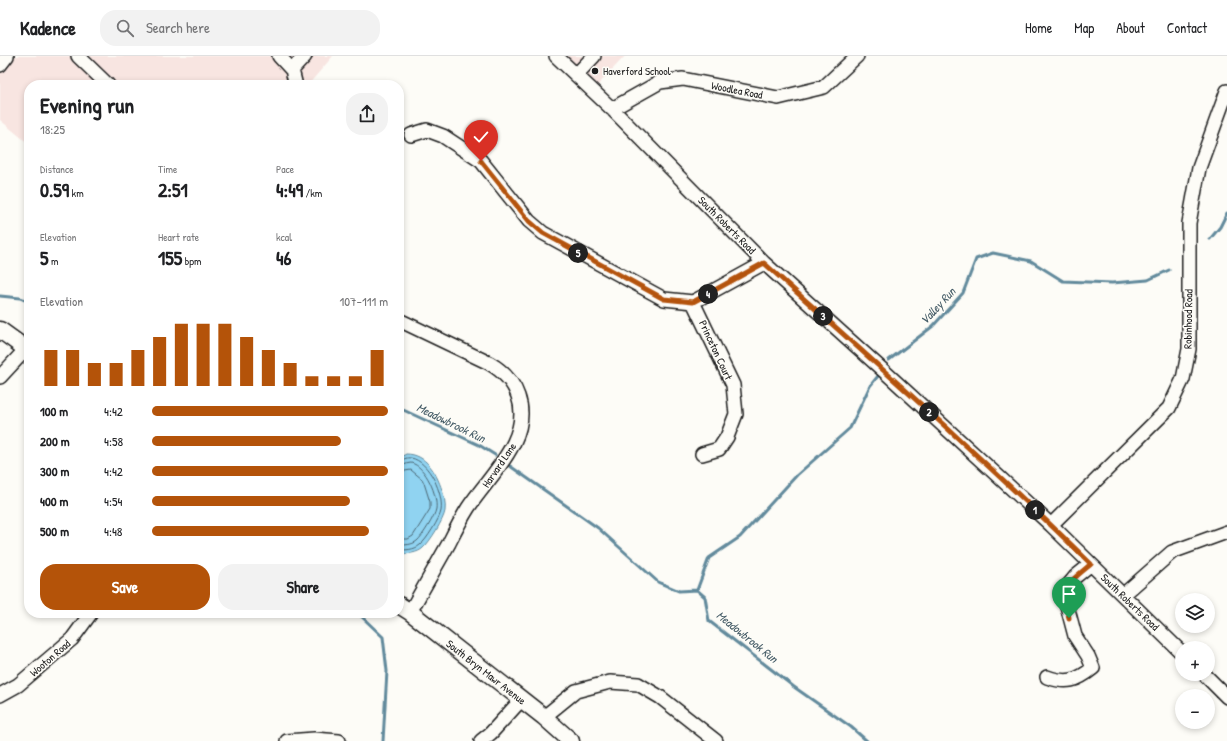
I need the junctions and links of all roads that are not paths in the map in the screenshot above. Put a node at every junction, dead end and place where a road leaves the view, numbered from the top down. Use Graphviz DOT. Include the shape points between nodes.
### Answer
graph roads {
  1 [pos="7,56"];
  2 [pos="78,56"];
  3 [pos="279,56"];
  4 [pos="305,56"];
  5 [pos="556,56"];
  6 [pos="594,56"];
  7 [pos="857,56"];
  8 [pos="0,65"];
  9 [pos="292,70"];
  10 [pos="576,75"];
  11 [pos="103,80"];
  12 [pos="294,80"];
  13 [pos="1227,91"];
  14 [pos="612,109"];
  15 [pos="411,135"];
  16 [pos="764,263"];
  17 [pos="693,302"];
  18 [pos="404,322"];
  19 [pos="0,330"];
  20 [pos="24,348"];
  21 [pos="24,353"];
  22 [pos="0,377"];
  23 [pos="702,454"];
  24 [pos="1051,525"];
  25 [pos="1227,532"];
  26 [pos="1091,564"];
  27 [pos="1123,595"];
  28 [pos="405,609"];
  29 [pos="87,618"];
  30 [pos="1175,646"];
  31 [pos="1046,677"];
  32 [pos="1211,681"];
  33 [pos="0,695"];
  34 [pos="1227,697"];
  35 [pos="521,700"];
  36 [pos="544,717"];
  37 [pos="287,741"];
  38 [pos="339,741"];
  39 [pos="481,741"];
  40 [pos="571,741"];
  41 [pos="716,741"];
  1 -- 8 [label="street"];
  2 -- 11 [label="street"];
  3 -- 9 [label="street"];
  4 -- 9 [label="street"];
  5 -- 10 [label="street, South Roberts Road"];
  6 -- 10 [label="street"];
  7 -- 14 [label="street, Woodlea Road" via="824,87 778,98 683,79 660,82"];
  9 -- 12 [label="street"];
  10 -- 14 [label="street, South Roberts Road"];
  13 -- 24 [label="street, Robinhood Road" via="1199,168 1188,223 1189,349 1183,379 1168,408"];
  14 -- 16 [label="street, South Roberts Road"];
  15 -- 17 [label="street" via="427,130 443,136 481,161 529,221 543,233 664,299"];
  16 -- 17 [label="street"];
  16 -- 24 [label="street, South Roberts Road"];
  17 -- 23 [label="street, Princeton Court" via="732,385 736,414 719,449"];
  18 -- 28 [label="street, Harvard Lane" via="502,372 516,391 522,412 521,428 515,441 468,508"];
  19 -- 20 [label="main road"];
  21 -- 22 [label="street"];
  24 -- 26 [label="street, South Roberts Road"];
  25 -- 27 [label="street" via="1172,552"];
  26 -- 27 [label="street, South Roberts Road"];
  26 -- 31 [label="street" via="1066,588 1066,602 1075,636 1093,668 1072,681 1058,681"];
  27 -- 30 [label="street, South Roberts Road"];
  28 -- 35 [label="main road, South Bryn Mawr Avenue"];
  29 -- 33 [label="street, Wooton Road" via="72,639 18,685"];
  32 -- 34 [label="street"];
  35 -- 36 [label="main road, South Bryn Mawr Avenue"];
  35 -- 39 [label="street"];
  36 -- 40 [label="main road, South Bryn Mawr Avenue"];
  36 -- 41 [label="street" via="576,691 610,682 638,684 660,697"];
  37 -- 38 [label="street"];
}
